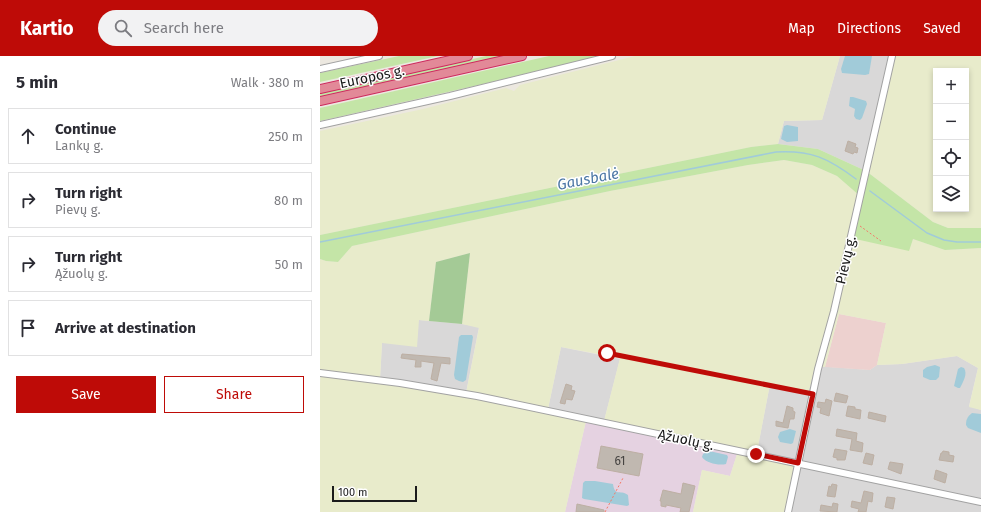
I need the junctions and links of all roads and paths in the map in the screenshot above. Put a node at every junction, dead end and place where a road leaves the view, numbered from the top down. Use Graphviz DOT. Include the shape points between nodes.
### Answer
graph roads {
  1 [pos="379,56"];
  2 [pos="468,56"];
  3 [pos="522,56"];
  4 [pos="612,56"];
  5 [pos="892,56"];
  6 [pos="320,69"];
  7 [pos="320,89"];
  8 [pos="320,101"];
  9 [pos="320,125"];
  10 [pos="854,223"];
  11 [pos="881,241"];
  12 [pos="607,353"];
  13 [pos="320,373"];
  14 [pos="813,394"];
  15 [pos="798,463"];
  16 [pos="623,478"];
  17 [pos="981,502"];
  18 [pos="605,512"];
  19 [pos="788,512"];
  1 -- 6 [label="street"];
  2 -- 7 [label="highway, Europos g."];
  3 -- 8 [label="highway, Europos g."];
  4 -- 9 [label="street"];
  5 -- 10 [label="street, Pievų g."];
  10 -- 11 [label="path"];
  10 -- 14 [label="street, Pievų g."];
  12 -- 14 [label="path"];
  13 -- 15 [label="street, Ąžuolų g." via="477,396"];
  14 -- 15 [label="street, Pievų g."];
  15 -- 17 [label="street, Ąžuolų g."];
  15 -- 19 [label="street, Pievų g."];
  16 -- 18 [label="path"];
}
